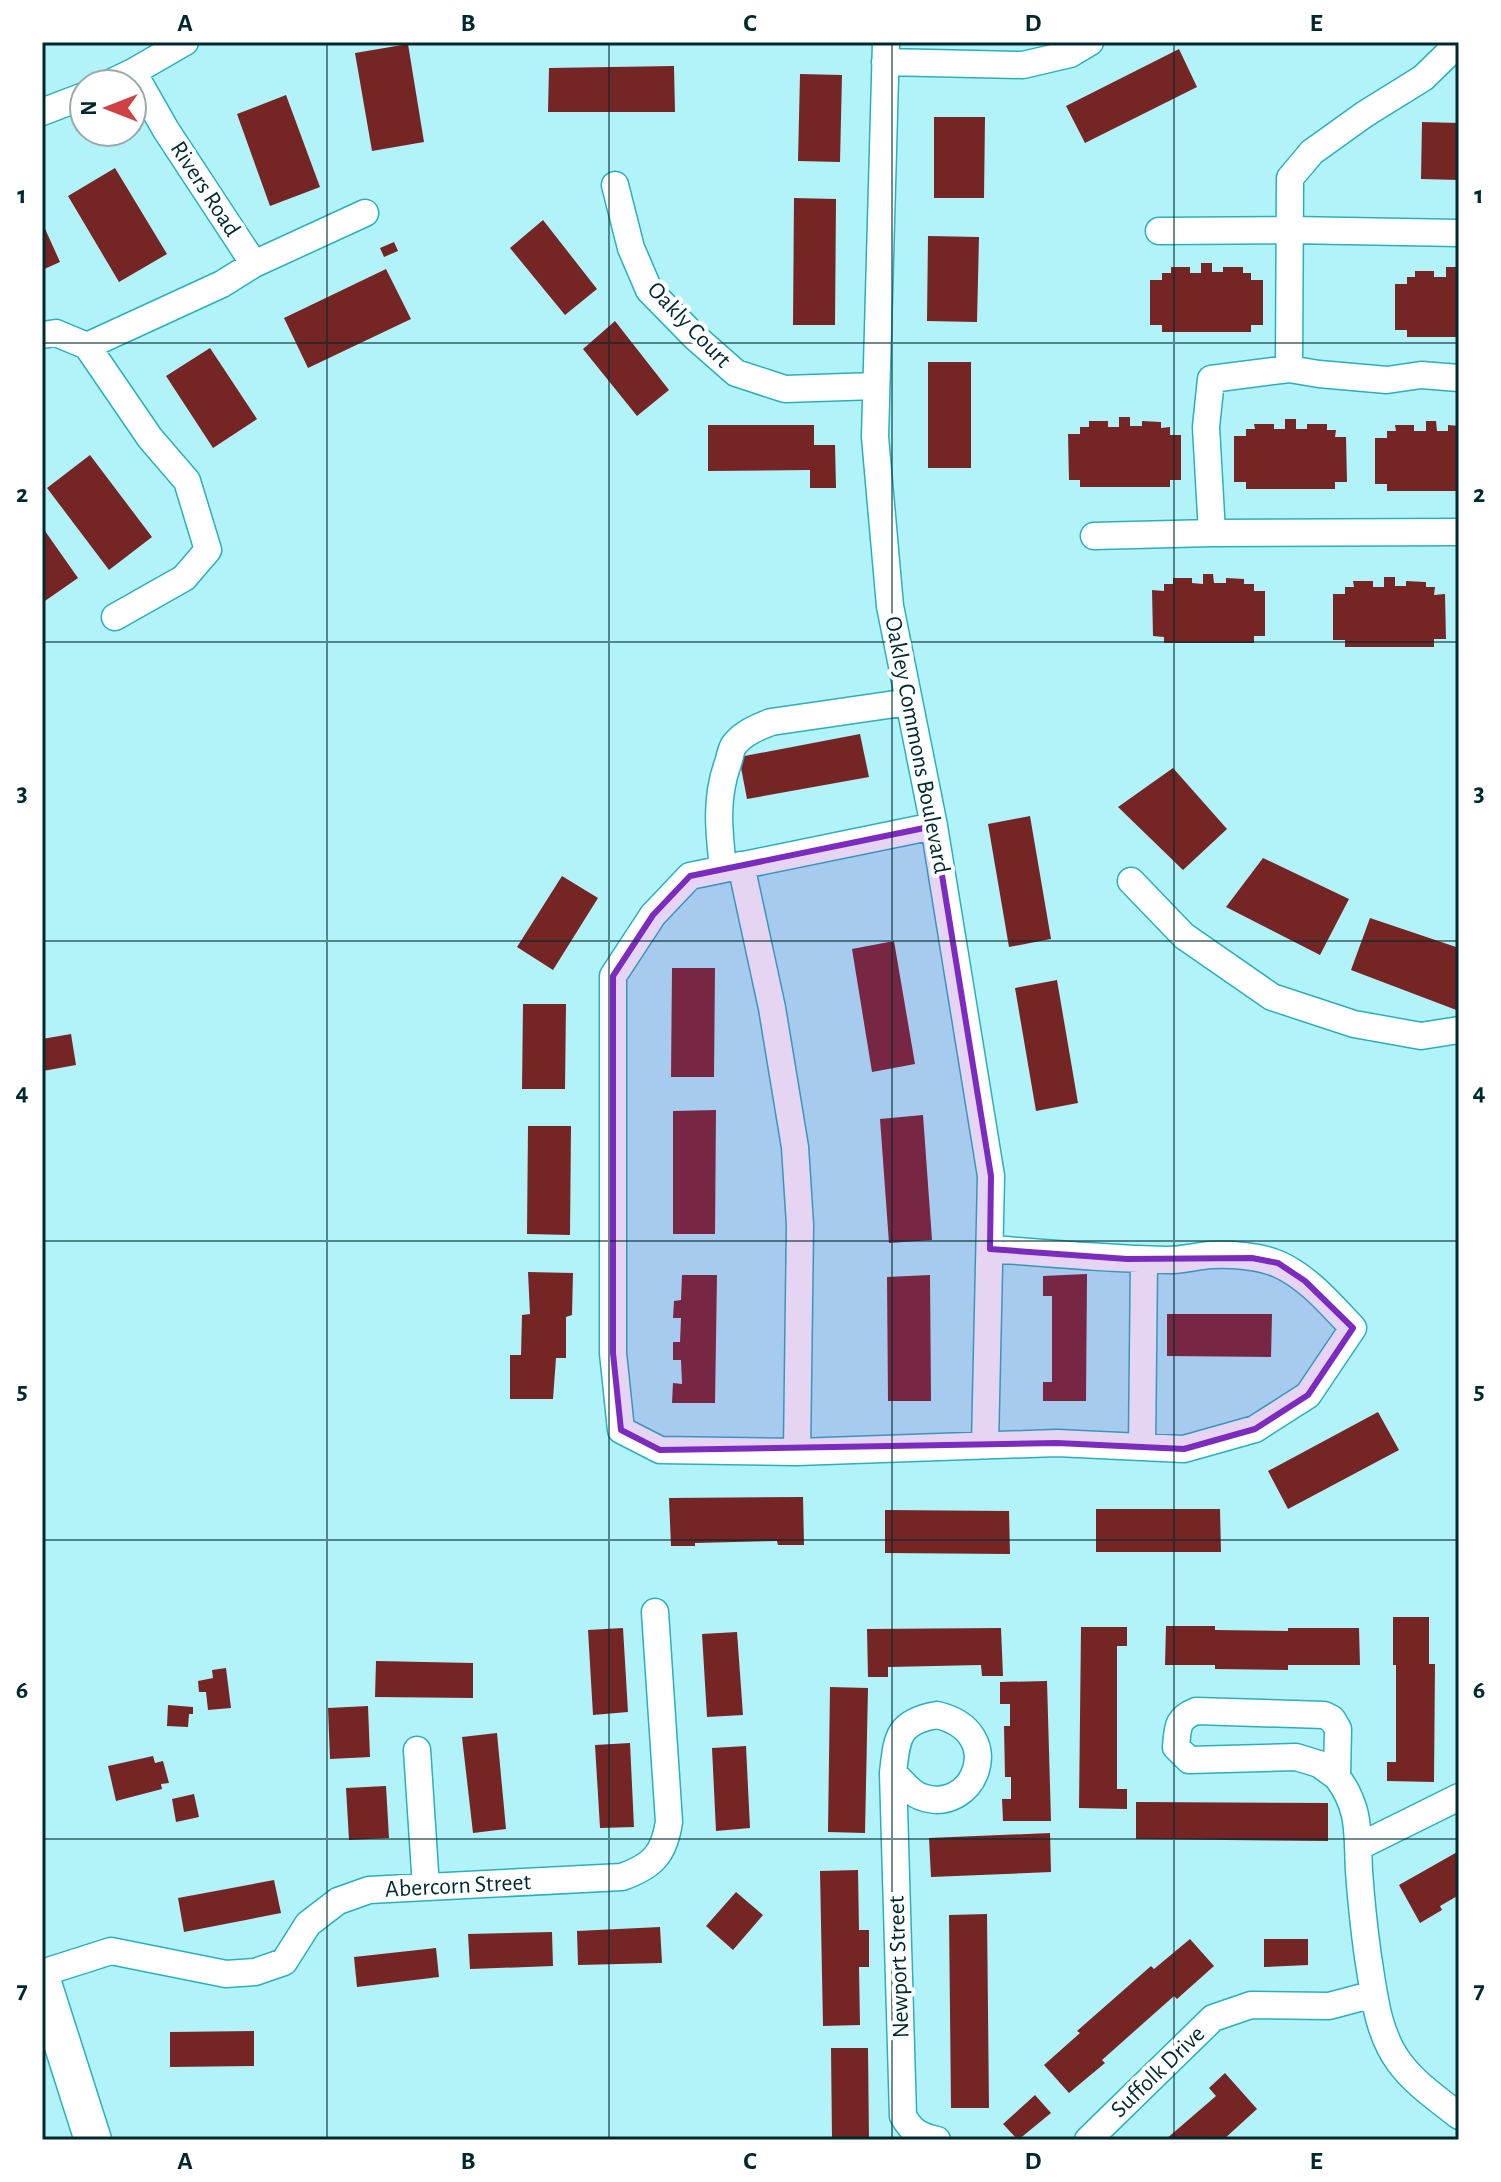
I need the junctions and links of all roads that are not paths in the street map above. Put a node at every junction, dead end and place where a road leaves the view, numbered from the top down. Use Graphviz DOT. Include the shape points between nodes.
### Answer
graph roads {
  1 [pos="185,42"];
  2 [pos="1090,42"];
  3 [pos="1459,43"];
  4 [pos="886,52"];
  5 [pos="140,68"];
  6 [pos="148,98"];
  7 [pos="68,102"];
  8 [pos="42,112"];
  9 [pos="615,185"];
  10 [pos="365,213"];
  11 [pos="1290,230"];
  12 [pos="1159,231"];
  13 [pos="1459,233"];
  14 [pos="254,264"];
  15 [pos="42,335"];
  16 [pos="87,346"];
  17 [pos="1289,369"];
  18 [pos="1459,378"];
  19 [pos="876,386"];
  20 [pos="1459,532"];
  21 [pos="1212,533"];
  22 [pos="1094,536"];
  23 [pos="115,617"];
  24 [pos="909,702"];
  25 [pos="934,826"];
  26 [pos="732,867"];
  27 [pos="1131,881"];
  28 [pos="1459,1030"];
  29 [pos="990,1249"];
  30 [pos="1144,1260"];
  31 [pos="985,1445"];
  32 [pos="1142,1447"];
  33 [pos="797,1452"];
  34 [pos="655,1612"];
  35 [pos="417,1750"];
  36 [pos="893,1773"];
  37 [pos="1337,1777"];
  38 [pos="1459,1797"];
  39 [pos="1358,1847"];
  40 [pos="426,1887"];
  41 [pos="42,1973"];
  42 [pos="42,1980"];
  43 [pos="1374,1994"];
  44 [pos="1459,2116"];
  45 [pos="93,2140"];
  46 [pos="937,2140"];
  47 [pos="1088,2140"];
  1 -- 5 [label="street"];
  2 -- 4 [label="street" via="1070,54 1023,65"];
  3 -- 11 [label="street" via="1423,78 1312,152 1290,178"];
  4 -- 19 [label="street, Oakley Commons Boulevard"];
  6 -- 14 [label="street, Rivers Road"];
  7 -- 8 [label="street"];
  9 -- 19 [label="street, Oakly Court" via="631,248 649,290 736,373 785,389"];
  10 -- 14 [label="street"];
  11 -- 12 [label="street"];
  11 -- 13 [label="street"];
  11 -- 17 [label="street"];
  14 -- 16 [label="street"];
  15 -- 16 [label="street" via="56,333"];
  16 -- 23 [label="street" via="150,438 187,481 208,550 184,578"];
  17 -- 18 [label="street" via="1387,380 1421,375"];
  17 -- 21 [label="street" via="1211,379 1206,427"];
  19 -- 24 [label="street, Oakley Commons Boulevard" via="875,437 890,606"];
  20 -- 21 [label="street"];
  21 -- 22 [label="street"];
  24 -- 25 [label="street, Oakley Commons Boulevard"];
  24 -- 26 [label="street" via="771,722 734,745 718,824"];
  25 -- 26 [label="street"];
  25 -- 29 [label="street, Oakley Commons Boulevard" via="991,1176"];
  26 -- 33 [label="street" via="772,1008 795,1147 800,1225"];
  26 -- 33 [label="street" via="690,876 653,915 613,976 613,1353 621,1430 660,1450"];
  27 -- 28 [label="street" via="1184,936 1272,997 1354,1024 1421,1036"];
  29 -- 30 [label="street"];
  29 -- 31 [label="street, Oakley Commons Boulevard"];
  30 -- 32 [label="street"];
  30 -- 32 [label="street" via="1213,1255 1278,1263 1321,1294 1353,1328 1308,1395 1255,1429 1184,1449"];
  31 -- 32 [label="street"];
  31 -- 33 [label="street"];
  34 -- 40 [label="street, Abercorn Street" via="669,1822 657,1857 622,1877"];
  35 -- 40 [label="street"];
  36 -- 46 [label="street, Newport Street" via="903,2116 910,2129"];
  37 -- 37 [label="street" via="1296,1757 1189,1760 1176,1747 1178,1725 1196,1711 1324,1715 1338,1729"];
  37 -- 39 [label="street" via="1356,1814"];
  38 -- 39 [label="street"];
  39 -- 43 [label="street"];
  40 -- 41 [label="street, Abercorn Street" via="369,1890 338,1901 308,1924 284,1962 255,1972 226,1974 111,1951"];
  42 -- 45 [label="street"];
  43 -- 44 [label="street" via="1382,2030 1398,2061"];
  43 -- 47 [label="street, Suffolk Drive" via="1329,2006 1251,2005 1213,2018"];
}
